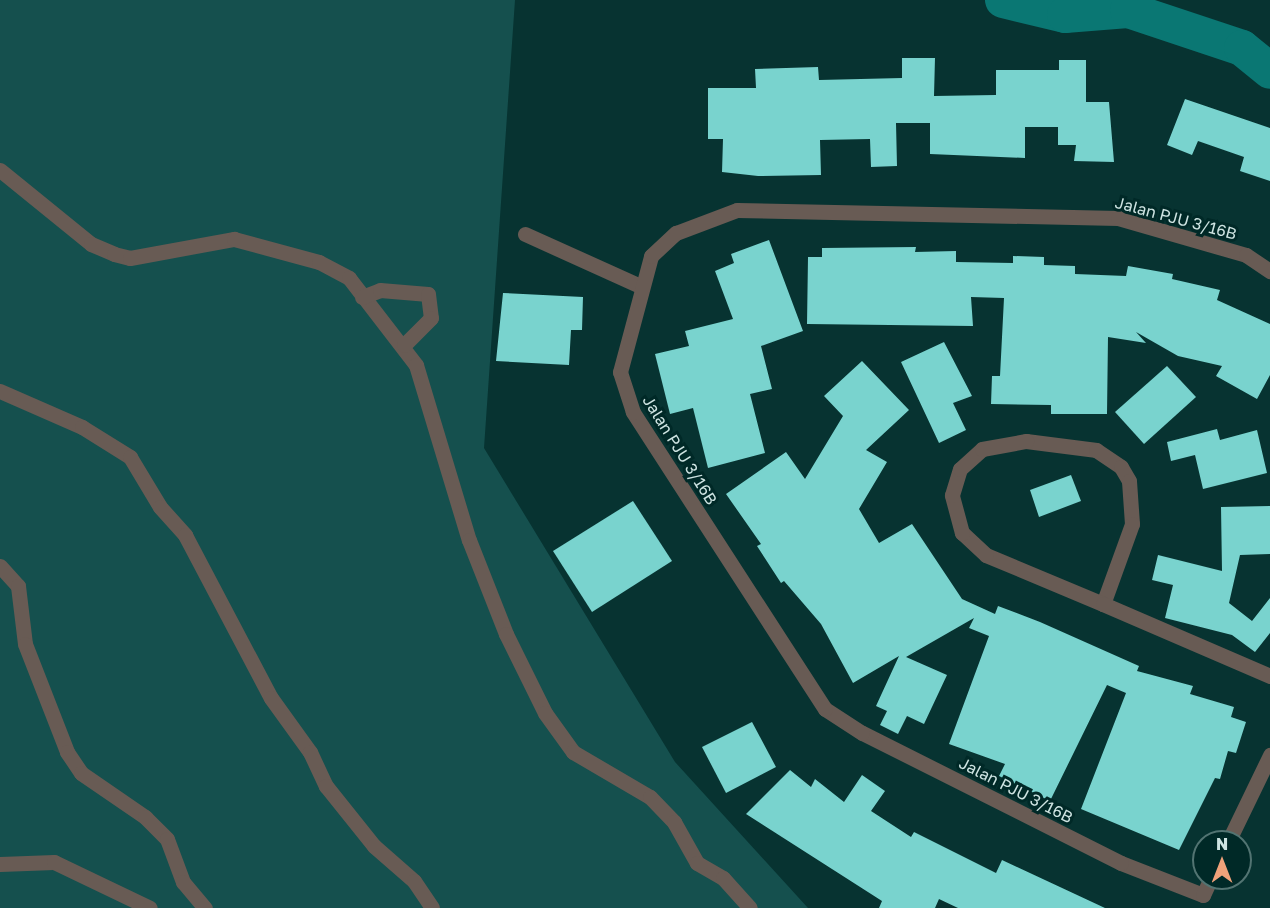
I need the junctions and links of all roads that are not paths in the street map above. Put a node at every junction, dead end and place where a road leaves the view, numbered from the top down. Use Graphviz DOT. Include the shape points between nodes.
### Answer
graph roads {
  1 [pos="0,171"];
  2 [pos="525,234"];
  3 [pos="1270,271"];
  4 [pos="640,286"];
  5 [pos="362,297"];
  6 [pos="404,345"];
  7 [pos="0,391"];
  8 [pos="0,566"];
  9 [pos="1103,604"];
  10 [pos="1270,676"];
  11 [pos="1270,755"];
  12 [pos="1234,830"];
  13 [pos="0,864"];
  14 [pos="1205,901"];
  15 [pos="150,908"];
  16 [pos="205,908"];
  17 [pos="432,908"];
  18 [pos="750,908"];
  1 -- 5 [label="street" via="91,244 114,254 130,258 234,239 319,262 349,278"];
  2 -- 4 [label="street"];
  3 -- 4 [label="street, Jalan PJU 3/16B" via="1246,255 1118,218 768,208 708,218 676,233 651,256"];
  4 -- 14 [label="street, Jalan PJU 3/16B" via="620,372 624,394 825,709 862,733 1121,864"];
  5 -- 6 [label="street" via="379,322"];
  5 -- 6 [label="street" via="380,290 428,294 431,318"];
  6 -- 18 [label="street" via="416,365 469,540 506,634 545,713 573,752 650,797 674,822 697,863 723,878"];
  7 -- 17 [label="street" via="82,427 130,457 160,507 185,536 271,698 310,752 326,786 374,846 414,881"];
  8 -- 16 [label="street" via="18,586 25,644 67,752 81,773 145,817 167,839 183,882"];
  9 -- 9 [label="street" via="972,546 954,516 952,495 969,457 1003,442 1026,441 1096,450 1121,467 1133,498 1132,524"];
  9 -- 10 [label="street"];
  11 -- 12 [label="street"];
  13 -- 15 [label="street" via="54,862"];
}
